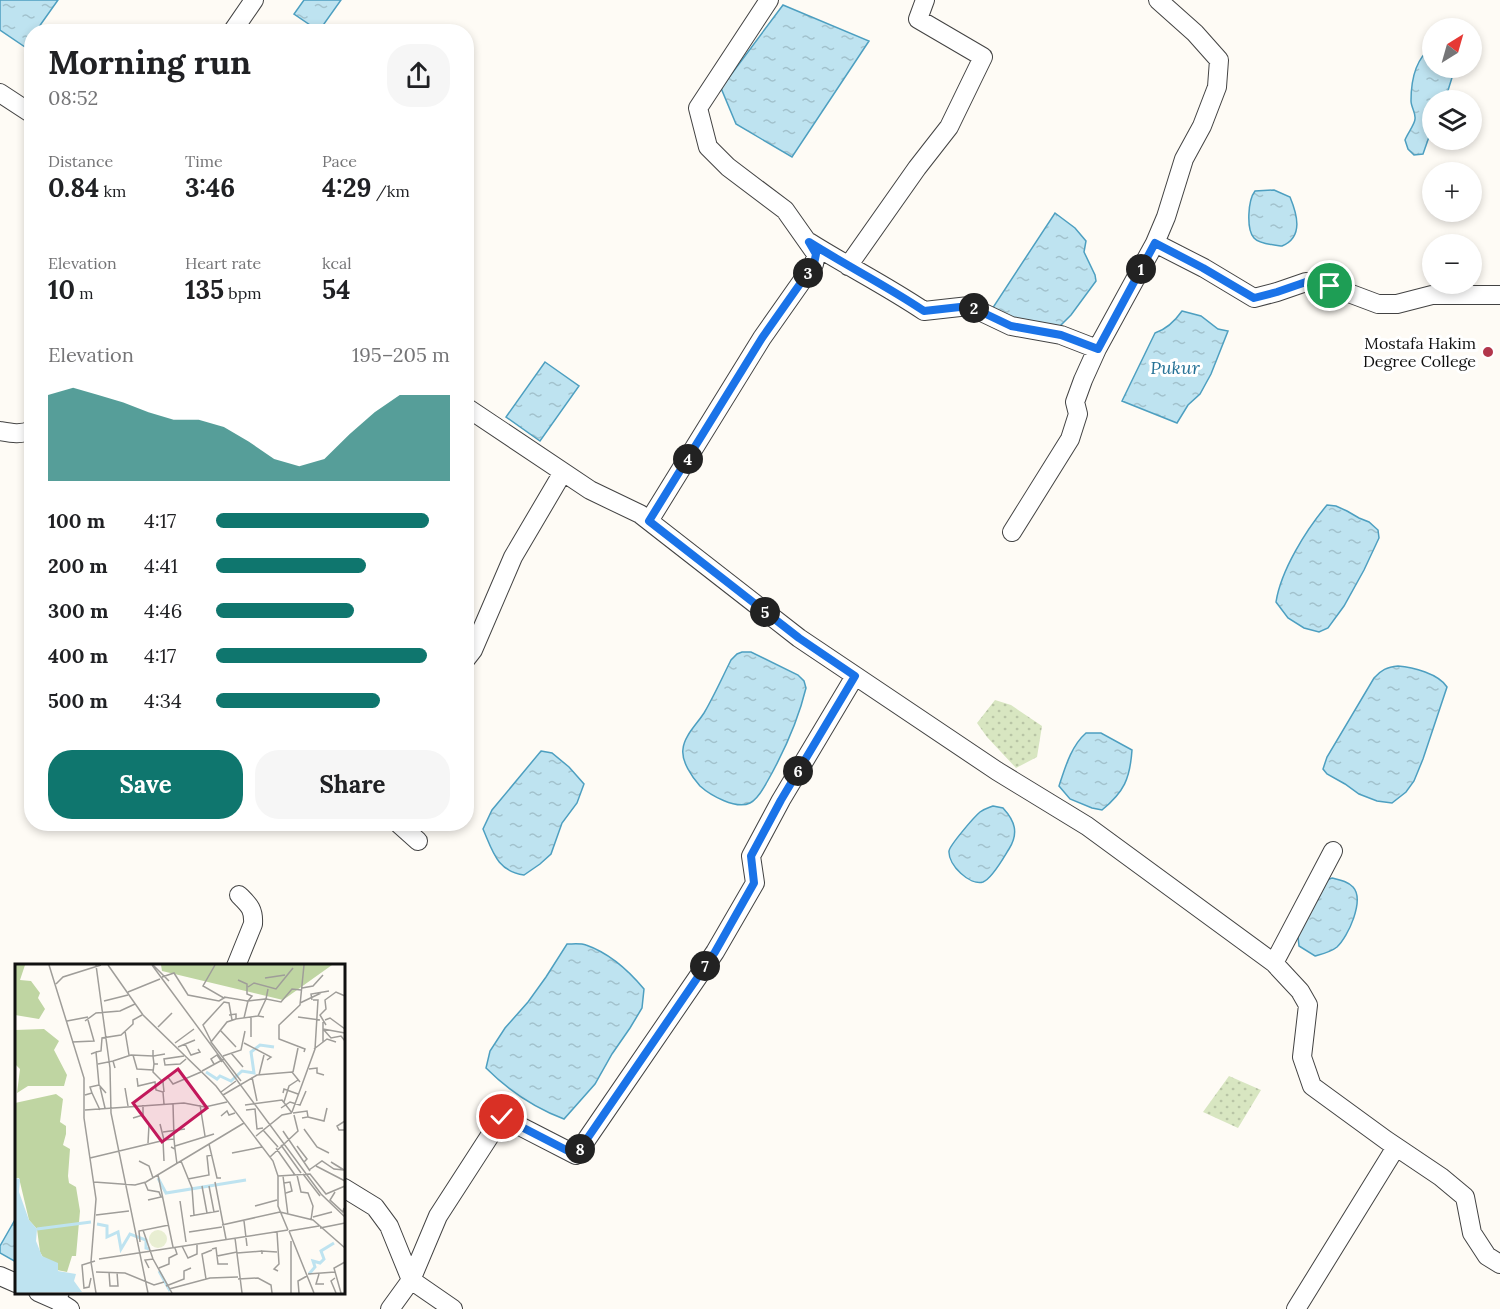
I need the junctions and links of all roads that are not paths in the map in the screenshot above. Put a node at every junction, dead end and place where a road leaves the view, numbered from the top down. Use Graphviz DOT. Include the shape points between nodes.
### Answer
graph roads {
  1 [pos="254,0"];
  2 [pos="769,0"];
  3 [pos="925,0"];
  4 [pos="1158,0"];
  5 [pos="238,24"];
  6 [pos="0,93"];
  7 [pos="24,109"];
  8 [pos="809,242"];
  9 [pos="1155,243"];
  10 [pos="848,266"];
  11 [pos="1500,295"];
  12 [pos="1098,349"];
  13 [pos="474,412"];
  14 [pos="0,431"];
  15 [pos="24,433"];
  16 [pos="562,472"];
  17 [pos="649,521"];
  18 [pos="1012,532"];
  19 [pos="474,648"];
  20 [pos="855,676"];
  21 [pos="407,831"];
  22 [pos="418,841"];
  23 [pos="1333,851"];
  24 [pos="239,895"];
  25 [pos="1274,963"];
  26 [pos="237,964"];
  27 [pos="1396,1147"];
  28 [pos="345,1189"];
  29 [pos="1500,1264"];
  30 [pos="0,1276"];
  31 [pos="411,1280"];
  32 [pos="15,1283"];
  33 [pos="41,1294"];
  34 [pos="62,1301"];
  35 [pos="390,1309"];
  36 [pos="453,1309"];
  37 [pos="1296,1309"];
  1 -- 5 [label="street"];
  2 -- 8 [label="street" via="698,108 708,147 785,210"];
  3 -- 10 [label="street" via="918,19 983,57 949,127"];
  4 -- 9 [label="street" via="1219,60 1217,87 1184,159"];
  6 -- 7 [label="street"];
  8 -- 10 [label="street"];
  8 -- 17 [label="street" via="816,254 814,264 762,338"];
  9 -- 11 [label="street" via="1254,298 1306,282 1378,303 1397,304 1432,295"];
  9 -- 12 [label="street"];
  10 -- 12 [label="street" via="924,311 969,306 1011,326 1061,335"];
  12 -- 18 [label="street" via="1075,402 1078,414 1070,439"];
  13 -- 16 [label="street"];
  14 -- 15 [label="street"];
  16 -- 17 [label="street"];
  16 -- 19 [label="street" via="513,557"];
  17 -- 20 [label="street" via="799,638"];
  20 -- 25 [label="street" via="1087,826"];
  20 -- 31 [label="street" via="751,856 754,883 721,942 576,1155 502,1117 438,1216"];
  21 -- 22 [label="street"];
  23 -- 25 [label="street"];
  24 -- 26 [label="street" via="252,909 253,924"];
  25 -- 27 [label="street" via="1308,1005 1302,1057 1312,1086"];
  27 -- 29 [label="street" via="1465,1197 1472,1233 1487,1256"];
  27 -- 37 [label="street"];
  28 -- 31 [label="street" via="375,1207 389,1227"];
  30 -- 32 [label="street"];
  31 -- 35 [label="street"];
  31 -- 36 [label="street"];
  33 -- 34 [label="street"];
}
